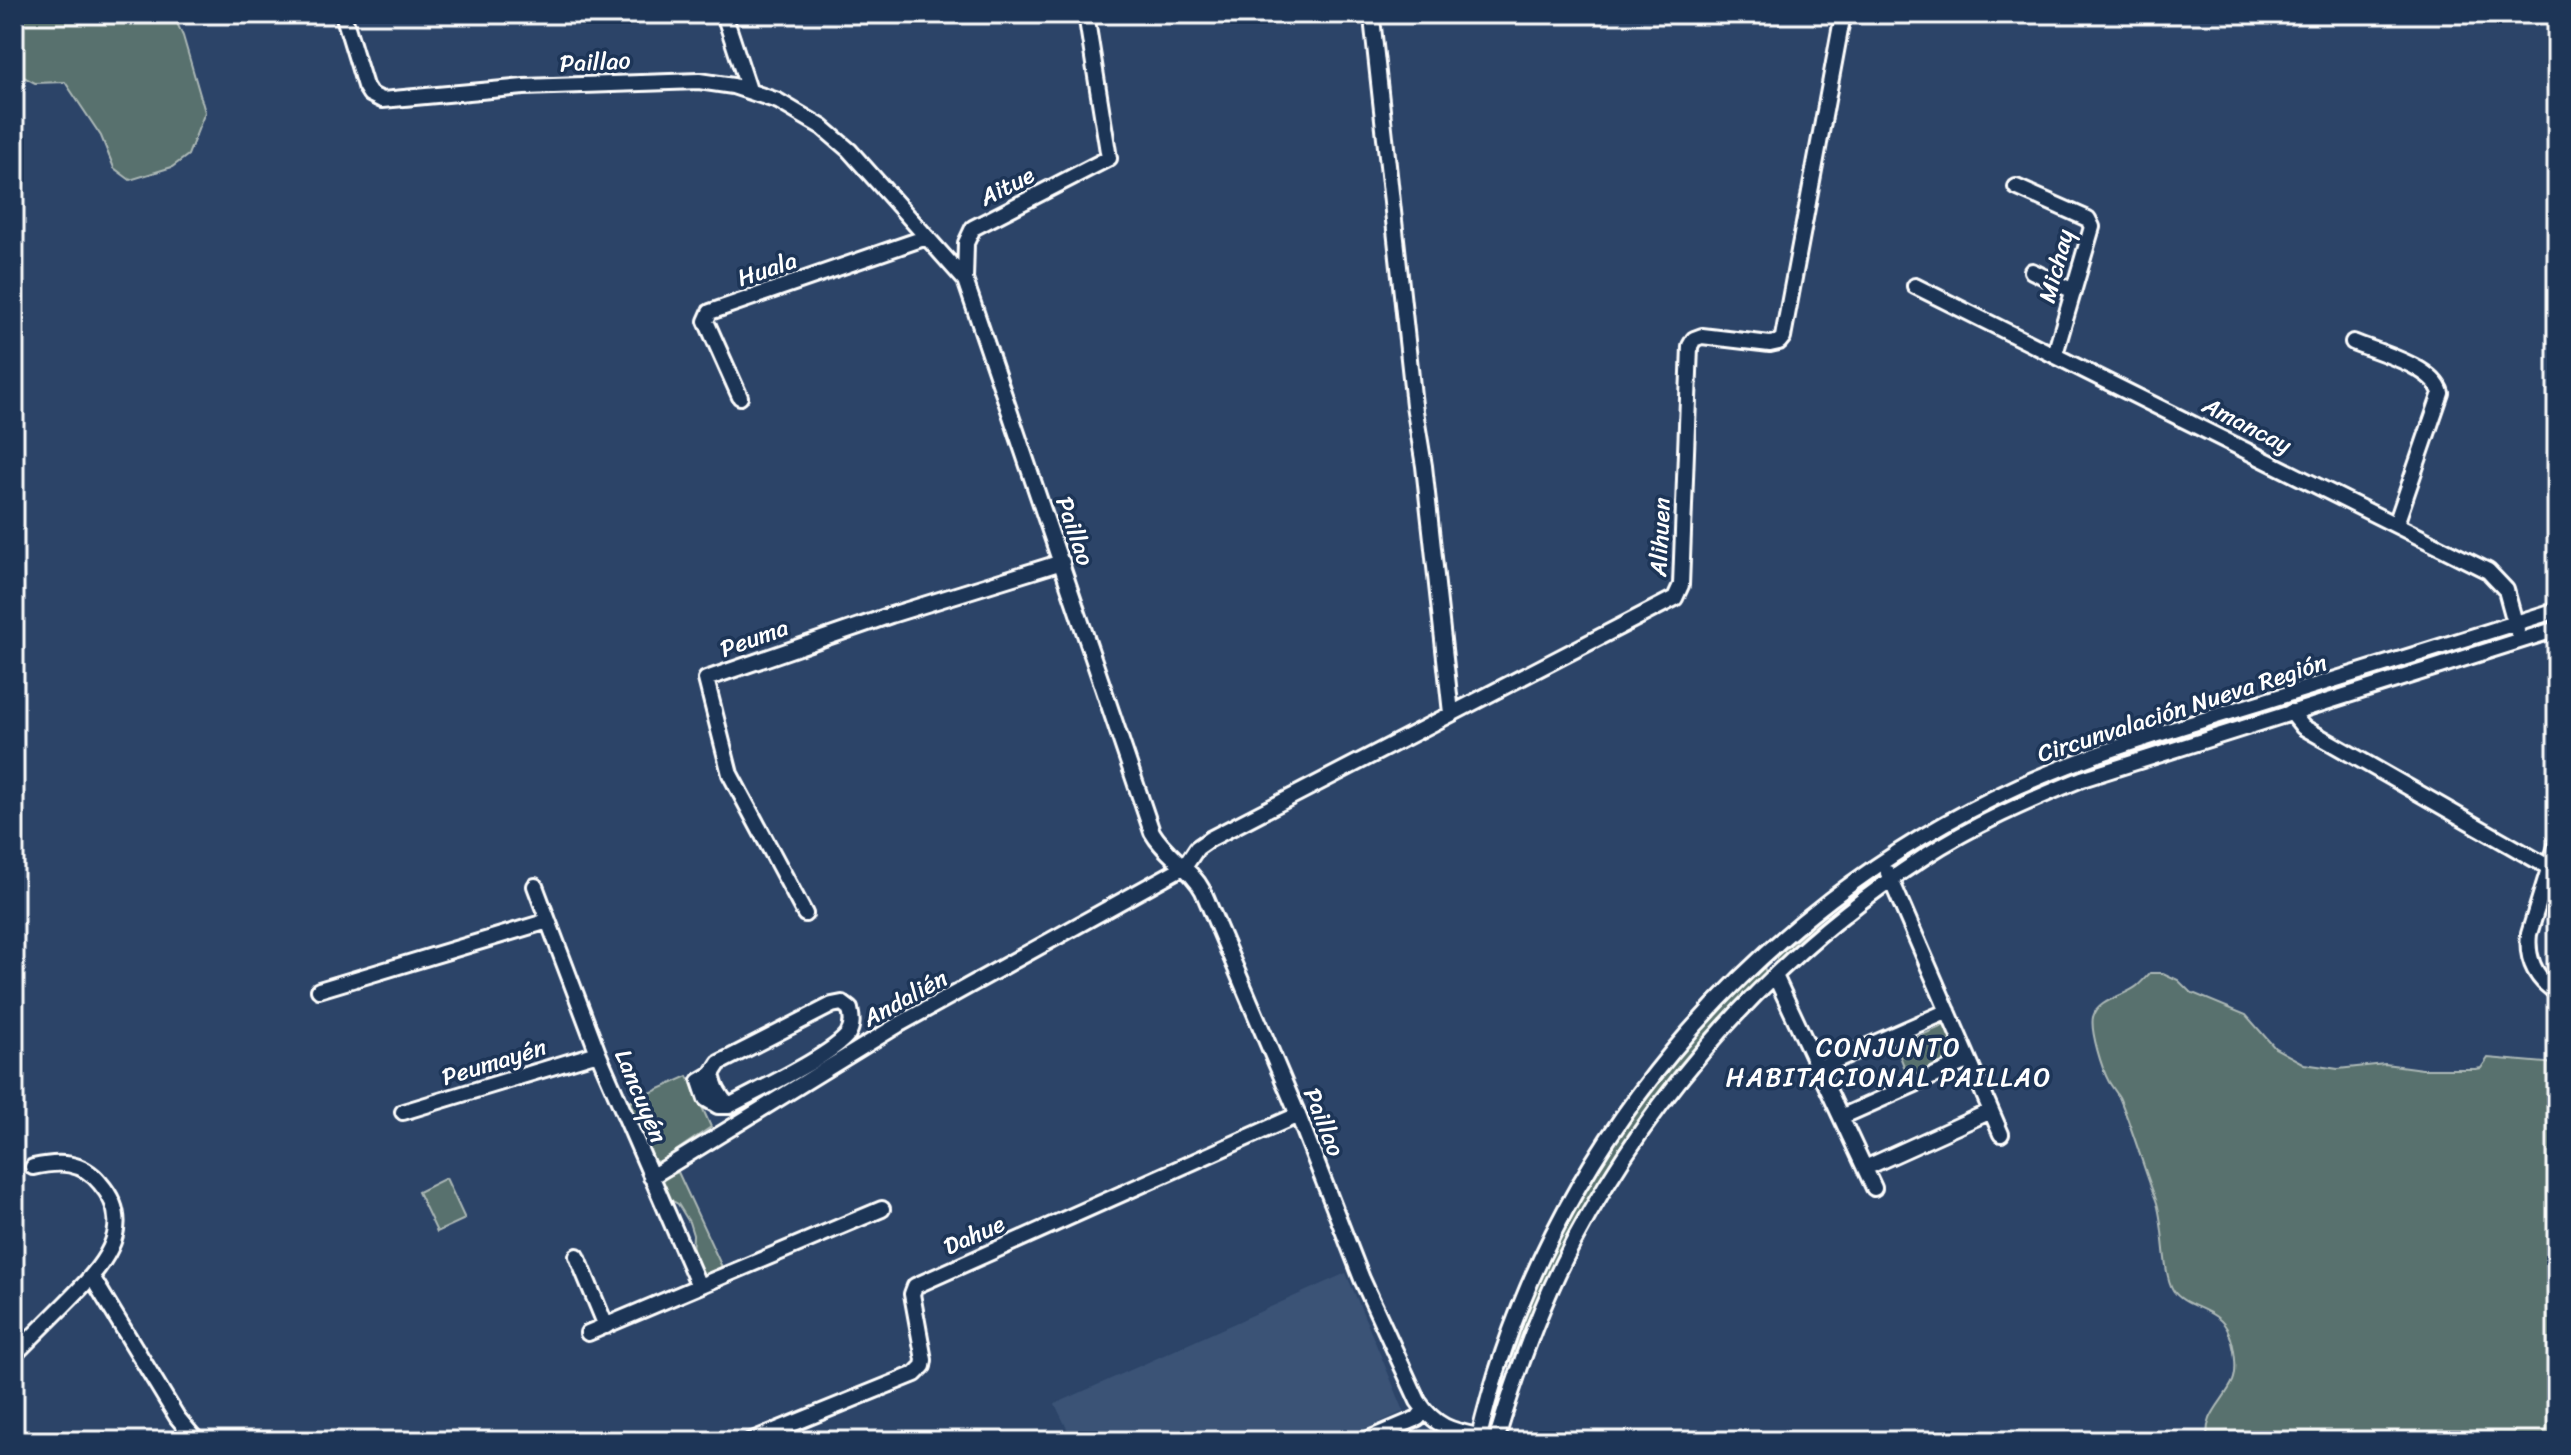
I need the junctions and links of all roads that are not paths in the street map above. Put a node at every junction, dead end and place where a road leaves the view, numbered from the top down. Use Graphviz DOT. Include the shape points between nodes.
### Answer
graph roads {
  1 [pos="343,14"];
  2 [pos="724,14"];
  3 [pos="1086,14"];
  4 [pos="1843,14"];
  5 [pos="1373,27"];
  6 [pos="749,90"];
  7 [pos="2016,187"];
  8 [pos="927,237"];
  9 [pos="2032,271"];
  10 [pos="965,280"];
  11 [pos="1915,286"];
  12 [pos="2073,291"];
  13 [pos="2353,342"];
  14 [pos="2055,354"];
  15 [pos="740,397"];
  16 [pos="2396,524"];
  17 [pos="1062,562"];
  18 [pos="2557,610"];
  19 [pos="2515,623"];
  20 [pos="2557,629"];
  21 [pos="2520,640"];
  22 [pos="2291,712"];
  23 [pos="1451,713"];
  24 [pos="2557,843"];
  25 [pos="1883,861"];
  26 [pos="1185,866"];
  27 [pos="2550,868"];
  28 [pos="1892,881"];
  29 [pos="535,886"];
  30 [pos="805,914"];
  31 [pos="548,921"];
  32 [pos="1762,957"];
  33 [pos="1776,977"];
  34 [pos="319,990"];
  35 [pos="2557,993"];
  36 [pos="1948,1011"];
  37 [pos="851,1025"];
  38 [pos="863,1046"];
  39 [pos="598,1053"];
  40 [pos="1969,1060"];
  41 [pos="1818,1068"];
  42 [pos="1991,1111"];
  43 [pos="403,1112"];
  44 [pos="1298,1115"];
  45 [pos="1841,1117"];
  46 [pos="2001,1134"];
  47 [pos="33,1167"];
  48 [pos="1865,1168"];
  49 [pos="651,1177"];
  50 [pos="1874,1188"];
  51 [pos="882,1209"];
  52 [pos="577,1256"];
  53 [pos="92,1277"];
  54 [pos="699,1286"];
  55 [pos="606,1326"];
  56 [pos="588,1333"];
  57 [pos="14,1355"];
  58 [pos="1486,1409"];
  59 [pos="1424,1410"];
  60 [pos="1447,1429"];
  61 [pos="1479,1438"];
  62 [pos="1496,1440"];
  63 [pos="197,1441"];
  64 [pos="750,1441"];
  65 [pos="1364,1441"];
  66 [pos="1457,1441"];
  1 -- 6 [label="street, Paillao" via="365,86 382,100 673,81"];
  2 -- 6 [label="street"];
  3 -- 10 [label="street, Aitue" via="1109,158 973,228 966,243"];
  4 -- 23 [label="street, Alihuen" via="1783,337 1773,344 1702,336 1690,346 1678,594"];
  5 -- 23 [label="street"];
  6 -- 8 [label="street, Paillao" via="792,108 836,138"];
  7 -- 12 [label="street, Michay" via="2088,219 2092,227"];
  8 -- 10 [label="street, Paillao"];
  8 -- 15 [label="street, Huala" via="710,312 706,321"];
  9 -- 12 [label="street"];
  10 -- 17 [label="street, Paillao"];
  11 -- 14 [label="street, Amancay"];
  12 -- 14 [label="street, Michay"];
  13 -- 16 [label="street" via="2417,368 2434,378 2441,393"];
  14 -- 16 [label="street, Amancay"];
  16 -- 19 [label="street, Amancay" via="2493,574 2506,590"];
  17 -- 26 [label="street, Paillao" via="1152,832"];
  17 -- 30 [label="street, Peuma" via="706,679 730,774"];
  18 -- 19 [label="street, Circunvalación Nueva Región"];
  19 -- 21 [label="street, Amancay"];
  19 -- 25 [label="street, Circunvalación Nueva Región" via="2091,757 1984,803"];
  20 -- 21 [label="street, Circunvalación Nueva Región"];
  21 -- 22 [label="street, Circunvalación Nueva Región"];
  22 -- 27 [label="street" via="2303,727"];
  22 -- 28 [label="street, Circunvalación Nueva Región" via="2049,793 1953,840"];
  23 -- 26 [label="street, Alihuen" via="1210,839"];
  24 -- 27 [label="street"];
  25 -- 28 [label="street"];
  25 -- 32 [label="street, Circunvalación Nueva Región"];
  26 -- 38 [label="street, Andalién"];
  26 -- 44 [label="street, Paillao" via="1203,891"];
  27 -- 35 [label="street" via="2528,948 2535,972"];
  28 -- 33 [label="street, Circunvalación Nueva Región" via="1853,908"];
  28 -- 36 [label="street"];
  29 -- 31 [label="street, Lancuyén"];
  31 -- 34 [label="street"];
  31 -- 39 [label="street, Lancuyén"];
  32 -- 33 [label="street"];
  32 -- 58 [label="street, Circunvalación Nueva Región" via="1665,1060 1595,1158 1539,1259"];
  33 -- 41 [label="street"];
  33 -- 62 [label="street, Circunvalación Nueva Región" via="1696,1059 1608,1180 1534,1330"];
  36 -- 40 [label="street"];
  36 -- 41 [label="street"];
  37 -- 37 [label="street" via="833,1048 729,1106 706,1099 700,1081 719,1063 832,1005 842,1003 850,1009"];
  37 -- 38 [label="street"];
  38 -- 49 [label="street, Andalién"];
  39 -- 43 [label="street, Peumayén"];
  39 -- 49 [label="street, Lancuyén"];
  40 -- 42 [label="street"];
  40 -- 45 [label="street"];
  41 -- 45 [label="street"];
  42 -- 46 [label="street"];
  42 -- 48 [label="street"];
  44 -- 59 [label="street, Paillao" via="1362,1279"];
  44 -- 64 [label="street, Dahue" via="915,1286 924,1360 915,1374"];
  45 -- 48 [label="street"];
  47 -- 53 [label="street" via="68,1163 83,1168 104,1188 114,1211 115,1237"];
  48 -- 50 [label="street"];
  49 -- 54 [label="street, Lancuyén"];
  51 -- 54 [label="street"];
  52 -- 55 [label="street"];
  53 -- 57 [label="street"];
  53 -- 63 [label="street"];
  54 -- 55 [label="street"];
  55 -- 56 [label="street"];
  58 -- 60 [label="street" via="1468,1424"];
  58 -- 61 [label="street, Circunvalación Nueva Región"];
  59 -- 60 [label="street, Paillao"];
  59 -- 65 [label="street" via="1418,1418"];
  60 -- 61 [label="street, Paillao"];
  60 -- 66 [label="street"];
  61 -- 62 [label="street, Paillao"];
}
